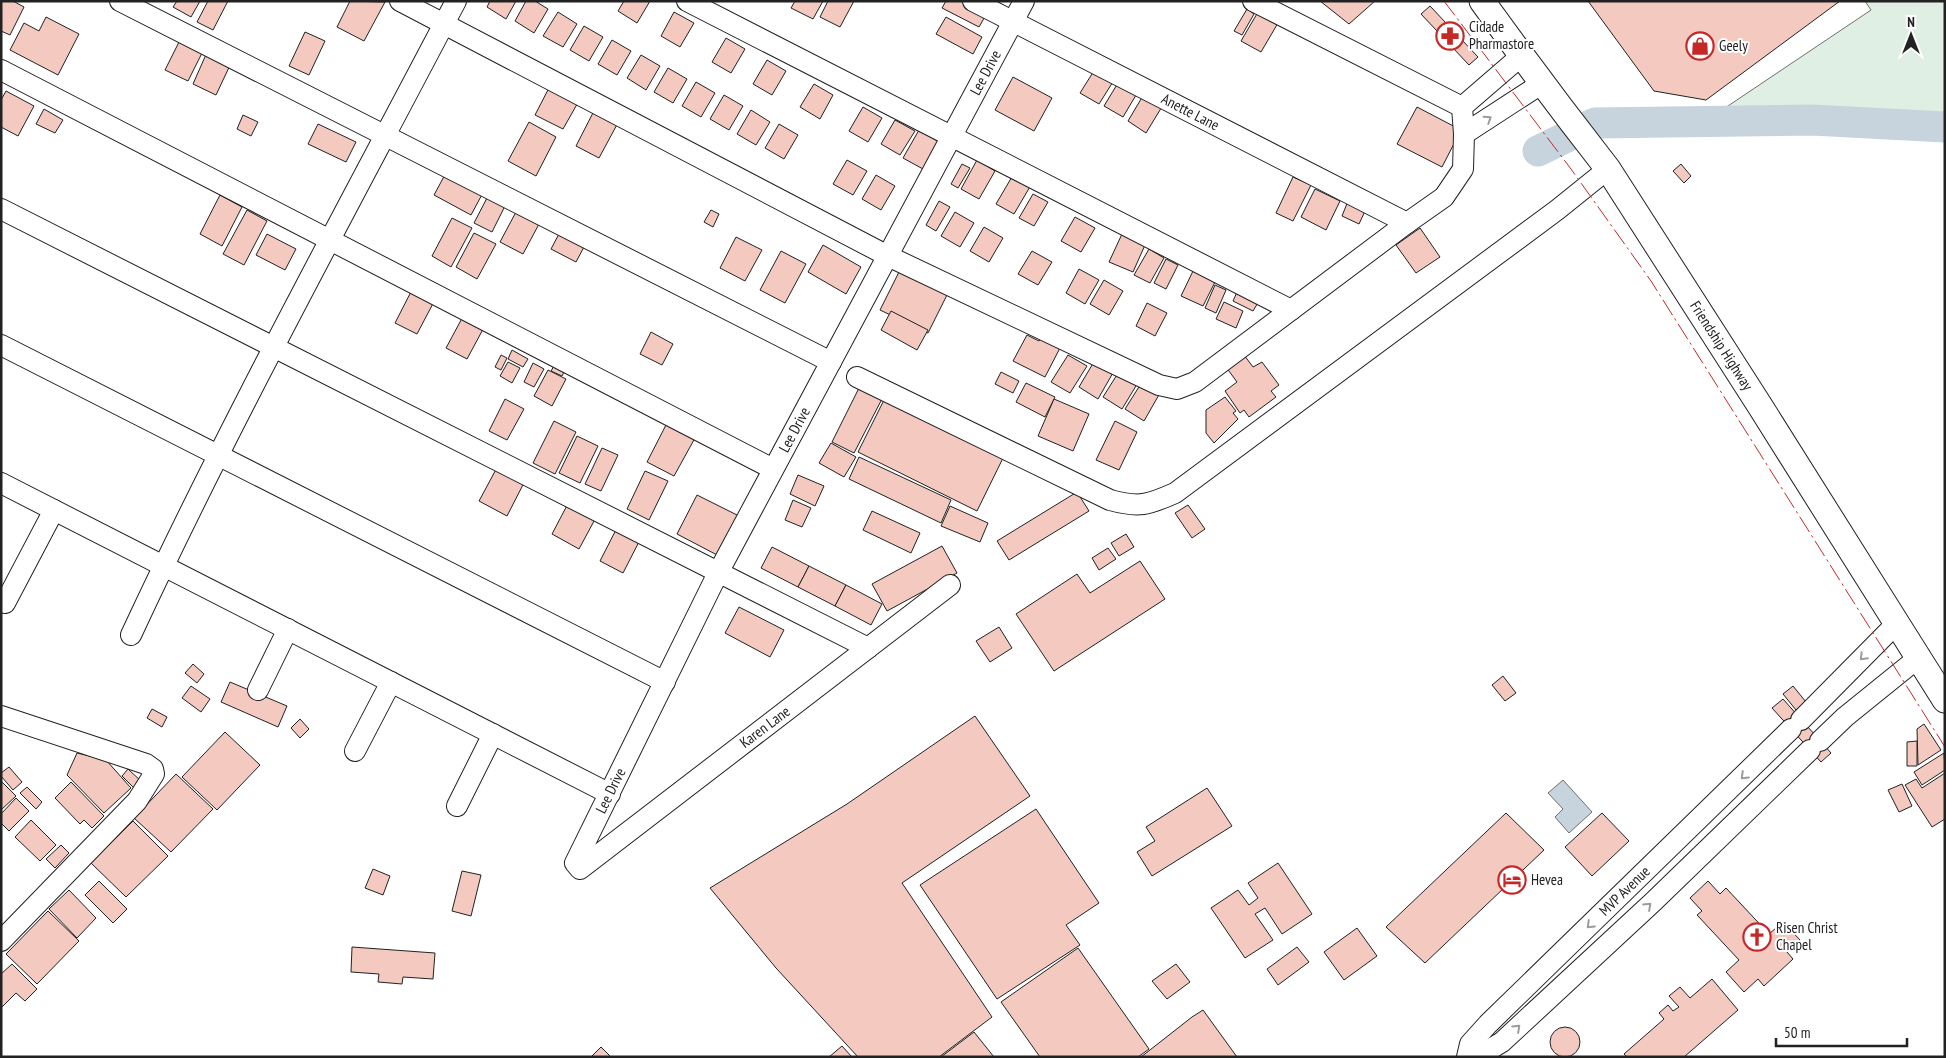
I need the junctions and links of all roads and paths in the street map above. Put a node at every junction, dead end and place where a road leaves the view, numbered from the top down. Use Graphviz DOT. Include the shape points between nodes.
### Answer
graph roads {
  1 [pos="120,1"];
  2 [pos="400,1"];
  3 [pos="456,1"];
  4 [pos="687,1"];
  5 [pos="973,1"];
  6 [pos="1024,1"];
  7 [pos="1253,1"];
  8 [pos="1482,1"];
  9 [pos="1013,22"];
  10 [pos="444,24"];
  11 [pos="1521,56"];
  12 [pos="1,70"];
  13 [pos="1496,78"];
  14 [pos="1548,92"];
  15 [pos="1514,101"];
  16 [pos="1462,107"];
  17 [pos="1464,134"];
  18 [pos="385,136"];
  19 [pos="952,136"];
  20 [pos="1608,169"];
  21 [pos="1,209"];
  22 [pos="1407,223"];
  23 [pos="331,240"];
  24 [pos="888,256"];
  25 [pos="1291,310"];
  26 [pos="1,345"];
  27 [pos="275,347"];
  28 [pos="831,362"];
  29 [pos="856,378"];
  30 [pos="220,456"];
  31 [pos="773,469"];
  32 [pos="1,483"];
  33 [pos="54,510"];
  34 [pos="164,566"];
  35 [pos="719,571"];
  36 [pos="950,586"];
  37 [pos="5,603"];
  38 [pos="1897,623"];
  39 [pos="288,629"];
  40 [pos="132,635"];
  41 [pos="868,648"];
  42 [pos="1918,658"];
  43 [pos="391,682"];
  44 [pos="665,682"];
  45 [pos="258,690"];
  46 [pos="1945,700"];
  47 [pos="1,716"];
  48 [pos="493,734"];
  49 [pos="355,750"];
  50 [pos="1767,753"];
  51 [pos="1786,772"];
  52 [pos="610,794"];
  53 [pos="457,806"];
  54 [pos="1690,828"];
  55 [pos="1709,846"];
  56 [pos="578,866"];
  57 [pos="1,941"];
  58 [pos="1467,1057"];
  59 [pos="1477,1057"];
  1 -- 18 [label="street"];
  2 -- 10 [label="street"];
  3 -- 10 [label="street"];
  4 -- 19 [label="street"];
  5 -- 9 [label="street, Anette Lane"];
  6 -- 9 [label="street, Lee Drive"];
  7 -- 16 [label="street"];
  8 -- 11 [label="main road, Friendship Highway"];
  9 -- 19 [label="street, Lee Drive"];
  9 -- 22 [label="street, Anette Lane"];
  10 -- 18 [label="street"];
  10 -- 24 [label="street"];
  11 -- 13 [label="street"];
  11 -- 14 [label="main road, Friendship Highway"];
  12 -- 23 [label="street"];
  13 -- 15 [label="street"];
  13 -- 16 [label="street"];
  14 -- 15 [label="street"];
  14 -- 20 [label="main road, Friendship Highway"];
  17 -- 15 [label="street, one-way"];
  16 -- 17 [label="street"];
  17 -- 22 [label="street" via="1463,170 1460,175 1444,197"];
  18 -- 23 [label="street"];
  18 -- 28 [label="street"];
  19 -- 24 [label="street, Lee Drive"];
  19 -- 25 [label="street"];
  20 -- 29 [label="street" via="1175,493 1152,503 1130,505 1110,500"];
  20 -- 38 [label="main road, Friendship Highway"];
  21 -- 27 [label="street"];
  22 -- 25 [label="street"];
  23 -- 27 [label="street"];
  23 -- 31 [label="street"];
  24 -- 25 [label="street" via="1159,385 1177,389 1195,382"];
  24 -- 28 [label="street, Lee Drive"];
  26 -- 30 [label="street"];
  27 -- 30 [label="street"];
  27 -- 35 [label="street"];
  28 -- 31 [label="street, Lee Drive"];
  30 -- 34 [label="street"];
  30 -- 44 [label="street"];
  31 -- 35 [label="street, Lee Drive"];
  32 -- 33 [label="street"];
  33 -- 34 [label="street"];
  33 -- 37 [label="street"];
  34 -- 39 [label="street"];
  34 -- 40 [label="street"];
  35 -- 41 [label="street"];
  35 -- 44 [label="street, Lee Drive"];
  36 -- 41 [label="street, Karen Lane"];
  38 -- 42 [label="main road, Friendship Highway"];
  38 -- 50 [label="street, MVP Avenue, one-way"];
  39 -- 43 [label="street"];
  39 -- 45 [label="street"];
  41 -- 56 [label="street, Karen Lane"];
  42 -- 46 [label="main road, Friendship Highway"];
  42 -- 51 [label="street, MVP Avenue" via="1845,717"];
  43 -- 48 [label="street"];
  43 -- 49 [label="street"];
  44 -- 52 [label="street, Lee Drive"];
  47 -- 57 [label="street" via="146,764 153,768 154,774 137,801"];
  48 -- 52 [label="street"];
  48 -- 53 [label="street"];
  50 -- 51 [label="street"];
  50 -- 54 [label="street, MVP Avenue, one-way"];
  51 -- 55 [label="street, MVP Avenue"];
  52 -- 56 [label="street, Lee Drive"];
  54 -- 55 [label="street"];
  54 -- 58 [label="street, MVP Avenue, one-way" via="1488,1024 1470,1044"];
  59 -- 55 [label="street, MVP Avenue, one-way" via="1502,1042"];
}
